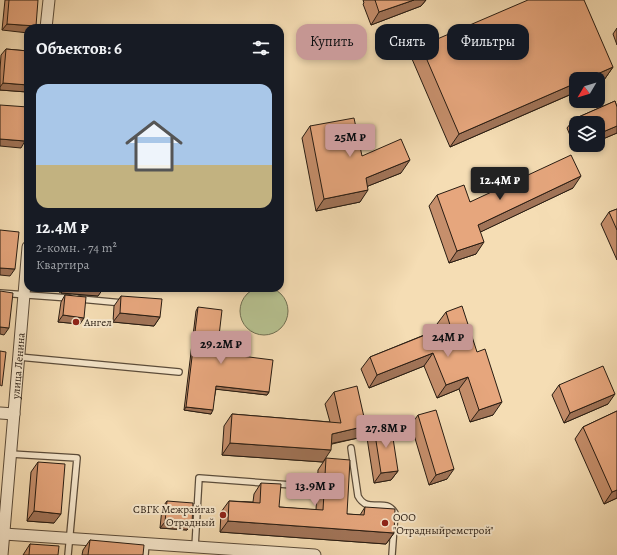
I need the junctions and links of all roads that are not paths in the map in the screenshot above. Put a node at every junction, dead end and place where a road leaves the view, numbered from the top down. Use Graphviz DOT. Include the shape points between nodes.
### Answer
graph roads {
  1 [pos="49,0"];
  2 [pos="46,24"];
  3 [pos="0,292"];
  4 [pos="24,292"];
  5 [pos="24,295"];
  6 [pos="130,303"];
  7 [pos="19,357"];
  8 [pos="179,372"];
  9 [pos="0,413"];
  10 [pos="14,414"];
  11 [pos="351,448"];
  12 [pos="11,454"];
  13 [pos="292,484"];
  14 [pos="4,534"];
  15 [pos="69,538"];
  16 [pos="146,543"];
  17 [pos="195,547"];
  18 [pos="2,555"];
  19 [pos="68,555"];
  20 [pos="145,555"];
  21 [pos="316,555"];
  22 [pos="392,555"];
  1 -- 2 [label="street"];
  3 -- 5 [label="lane"];
  4 -- 5 [label="street, улица Ленина"];
  5 -- 6 [label="lane"];
  5 -- 7 [label="street, улица Ленина"];
  7 -- 8 [label="lane"];
  7 -- 10 [label="street, улица Ленина"];
  9 -- 10 [label="street"];
  10 -- 12 [label="street, улица Ленина"];
  11 -- 22 [label="lane" via="361,502 366,505 386,506 392,508 395,513"];
  12 -- 14 [label="street, улица Ленина"];
  12 -- 15 [label="lane" via="77,458"];
  13 -- 17 [label="lane" via="199,478"];
  14 -- 15 [label="street"];
  14 -- 18 [label="street, улица Ленина"];
  15 -- 16 [label="street"];
  15 -- 19 [label="lane"];
  16 -- 17 [label="street"];
  16 -- 20 [label="lane"];
  17 -- 21 [label="street"];
}
